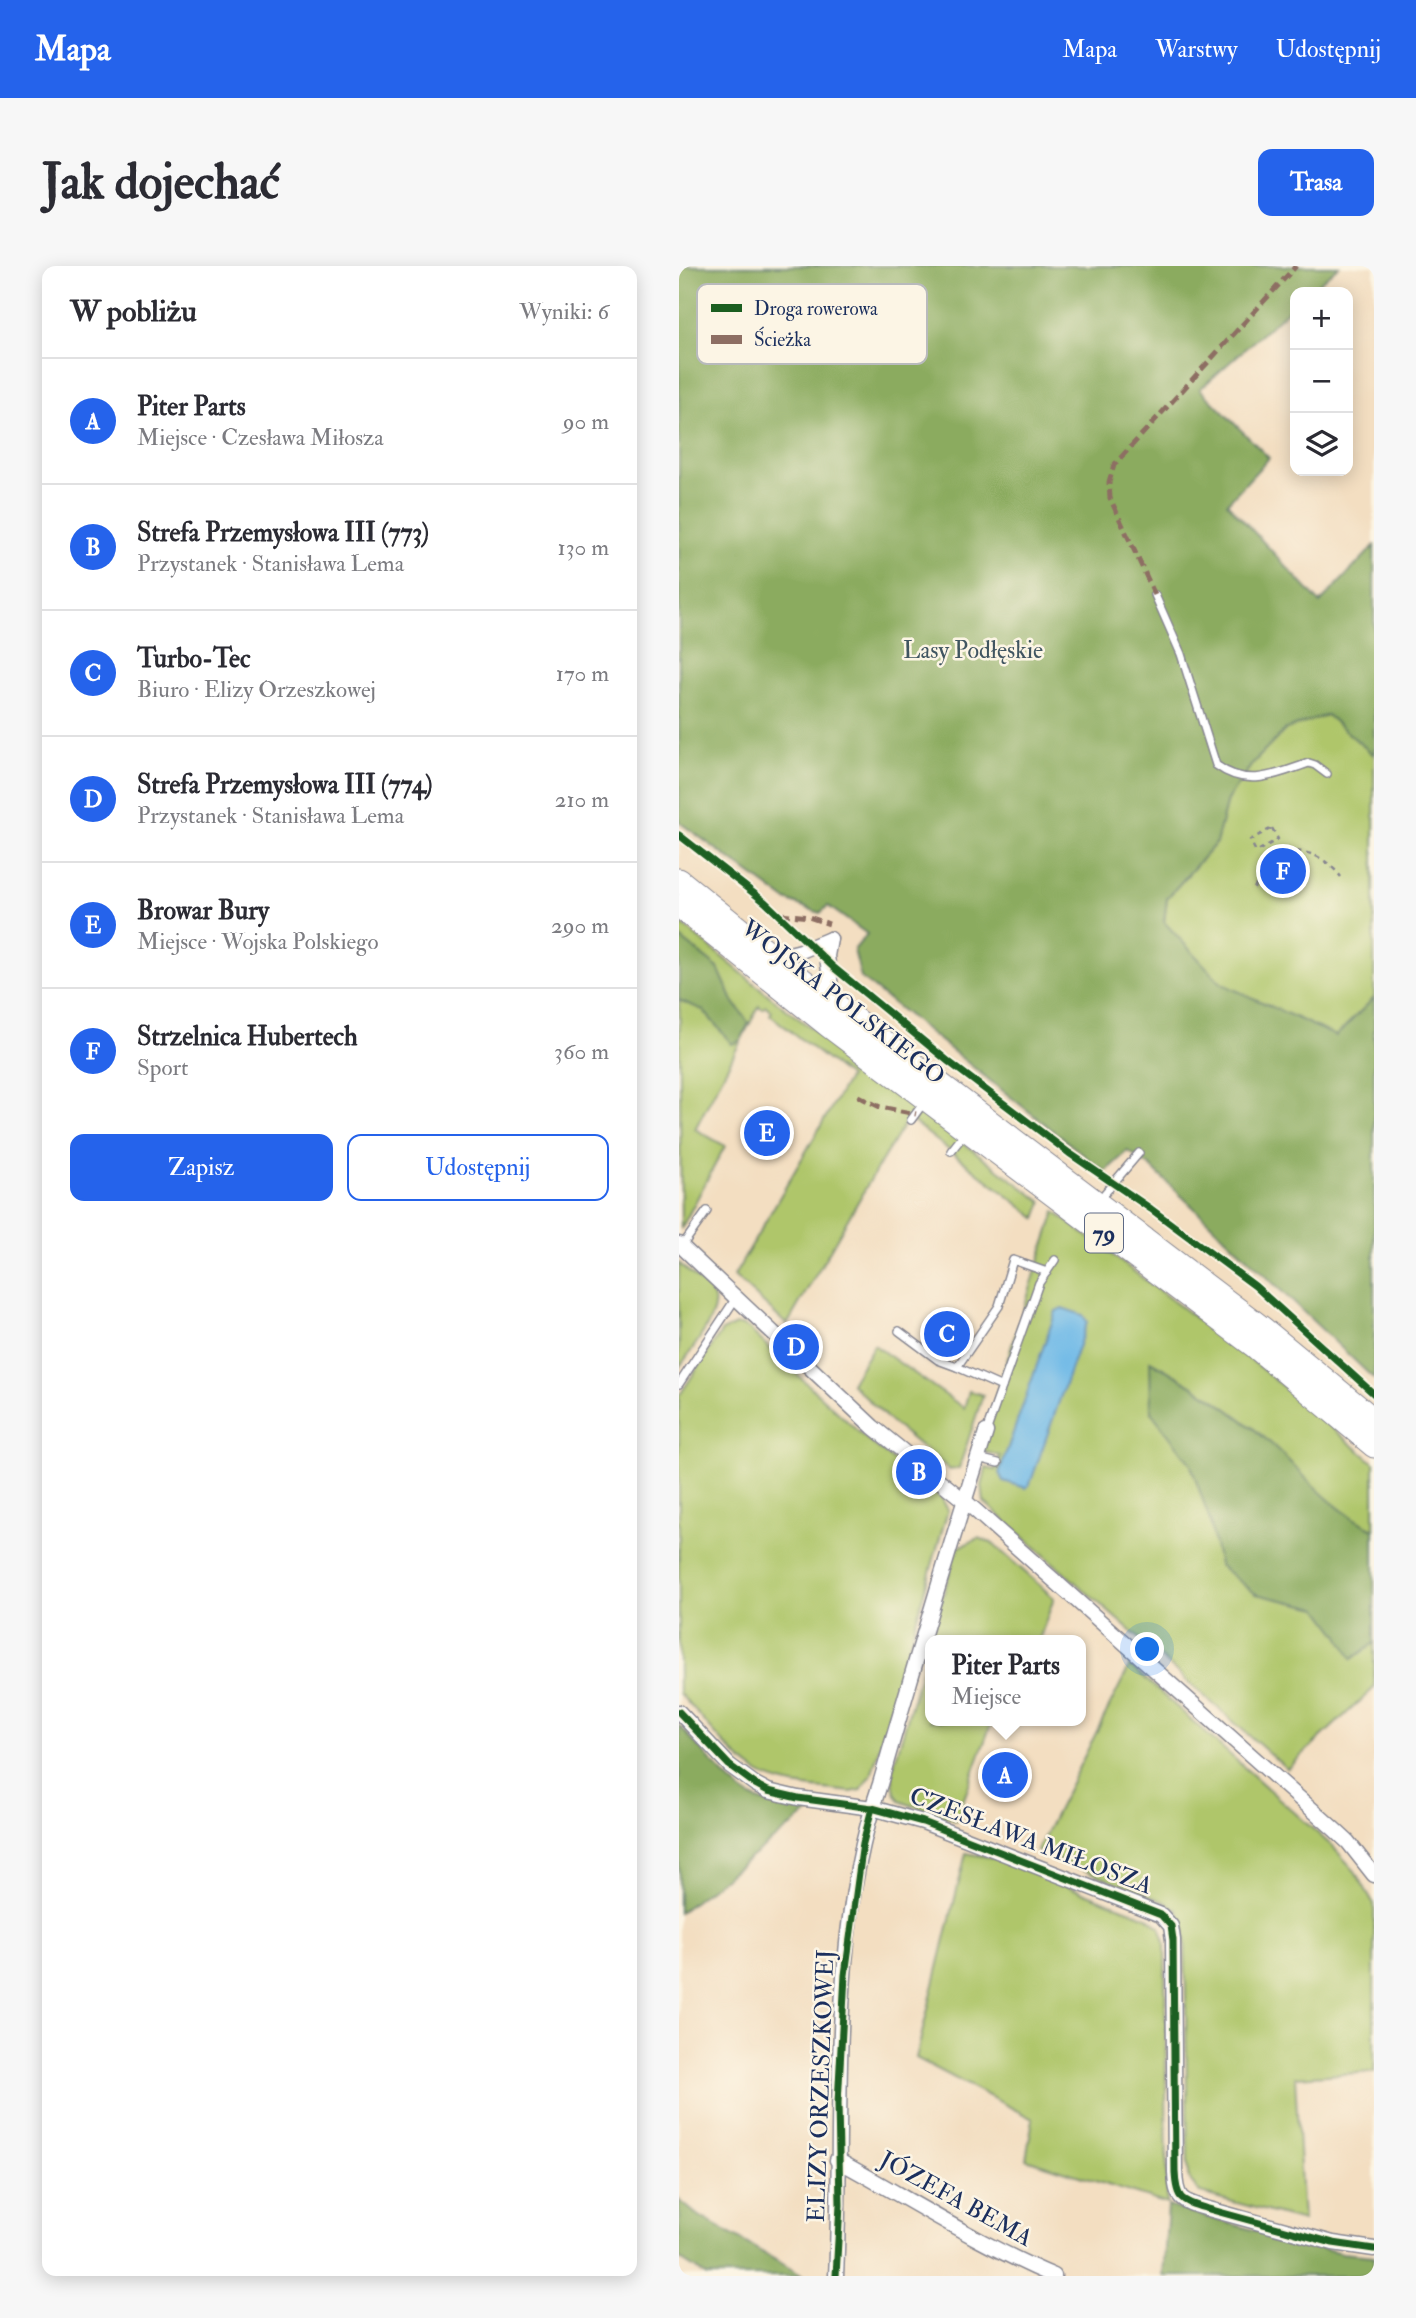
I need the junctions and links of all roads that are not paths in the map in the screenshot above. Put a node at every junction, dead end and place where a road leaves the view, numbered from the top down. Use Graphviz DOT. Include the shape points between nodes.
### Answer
graph roads {
  1 [pos="1154,595"];
  2 [pos="1327,774"];
  3 [pos="679,880"];
  4 [pos="679,906"];
  5 [pos="774,958"];
  6 [pos="834,1004"];
  7 [pos="927,1099"];
  8 [pos="911,1120"];
  9 [pos="967,1130"];
  10 [pos="951,1151"];
  11 [pos="1139,1153"];
  12 [pos="1097,1203"];
  13 [pos="707,1211"];
  14 [pos="680,1245"];
  15 [pos="1055,1260"];
  16 [pos="1047,1272"];
  17 [pos="736,1298"];
  18 [pos="899,1331"];
  19 [pos="957,1367"];
  20 [pos="679,1384"];
  21 [pos="1002,1387"];
  22 [pos="1374,1420"];
  23 [pos="986,1432"];
  24 [pos="1374,1446"];
  25 [pos="978,1458"];
  26 [pos="998,1463"];
  27 [pos="966,1502"];
  28 [pos="679,1712"];
  29 [pos="872,1808"];
  30 [pos="1374,1875"];
  31 [pos="837,2160"];
  32 [pos="1374,2249"];
  33 [pos="836,2276"];
  34 [pos="1053,2276"];
  1 -- 2 [label="lane" via="1181,654 1216,765 1226,773 1252,778 1274,776 1309,763"];
  3 -- 5 [label="main road, WOJSKA POLSKIEGO / 79"];
  4 -- 7 [label="main road, WOJSKA POLSKIEGO / 79"];
  5 -- 6 [label="main road, WOJSKA POLSKIEGO / 79"];
  5 -- 6 [label="street" via="831,939 827,956"];
  6 -- 12 [label="main road, WOJSKA POLSKIEGO / 79"];
  7 -- 8 [label="lane"];
  7 -- 9 [label="main road, WOJSKA POLSKIEGO / 79"];
  9 -- 10 [label="lane"];
  9 -- 24 [label="main road, WOJSKA POLSKIEGO / 79" via="1253,1345"];
  11 -- 12 [label="lane"];
  12 -- 22 [label="main road, WOJSKA POLSKIEGO / 79" via="1272,1335"];
  13 -- 14 [label="lane"];
  14 -- 17 [label="street"];
  15 -- 16 [label="lane, ELIZY ORZESZKOWEJ"];
  16 -- 19 [label="lane" via="1013,1260 999,1306"];
  16 -- 21 [label="lane, ELIZY ORZESZKOWEJ"];
  17 -- 20 [label="lane"];
  17 -- 27 [label="street" via="873,1427"];
  18 -- 19 [label="lane" via="938,1360"];
  19 -- 21 [label="lane"];
  21 -- 23 [label="lane, ELIZY ORZESZKOWEJ"];
  23 -- 25 [label="street, ELIZY ORZESZKOWEJ"];
  25 -- 26 [label="lane"];
  25 -- 27 [label="street, ELIZY ORZESZKOWEJ"];
  27 -- 29 [label="street, ELIZY ORZESZKOWEJ"];
  27 -- 30 [label="street" via="1348,1842"];
  28 -- 29 [label="street, CZESŁAWA MIŁOSZA" via="729,1765 768,1791"];
  29 -- 31 [label="street, ELIZY ORZESZKOWEJ" via="845,1975"];
  29 -- 32 [label="street, CZESŁAWA MIŁOSZA" via="939,1828 1165,1918 1173,1940 1175,2185 1179,2197 1333,2243"];
  31 -- 33 [label="street, ELIZY ORZESZKOWEJ"];
  31 -- 34 [label="street, JÓZEFA BEMA" via="981,2242"];
}
